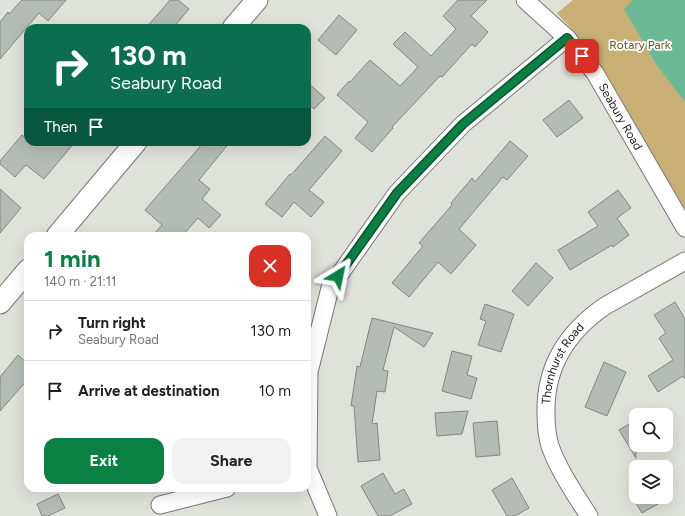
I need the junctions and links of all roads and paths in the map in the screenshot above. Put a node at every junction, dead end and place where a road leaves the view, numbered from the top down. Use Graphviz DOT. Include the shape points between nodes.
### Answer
graph roads {
  1 [pos="257,0"];
  2 [pos="525,0"];
  3 [pos="236,24"];
  4 [pos="567,38"];
  5 [pos="133,146"];
  6 [pos="685,228"];
  7 [pos="60,232"];
  8 [pos="685,261"];
  9 [pos="24,275"];
  10 [pos="0,303"];
  11 [pos="311,364"];
  12 [pos="311,477"];
  13 [pos="211,492"];
  14 [pos="160,505"];
  15 [pos="328,516"];
  16 [pos="588,516"];
  1 -- 3 [label="street"];
  2 -- 4 [label="street, Seabury Road"];
  4 -- 6 [label="street, Seabury Road" via="595,73"];
  4 -- 11 [label="street" via="469,119 397,193 330,288"];
  5 -- 7 [label="street"];
  8 -- 16 [label="street, Thornhurst Road" via="589,317 568,340 552,372 546,400 547,434 558,464"];
  9 -- 10 [label="street"];
  12 -- 15 [label="street"];
  13 -- 14 [label="street"];
}
